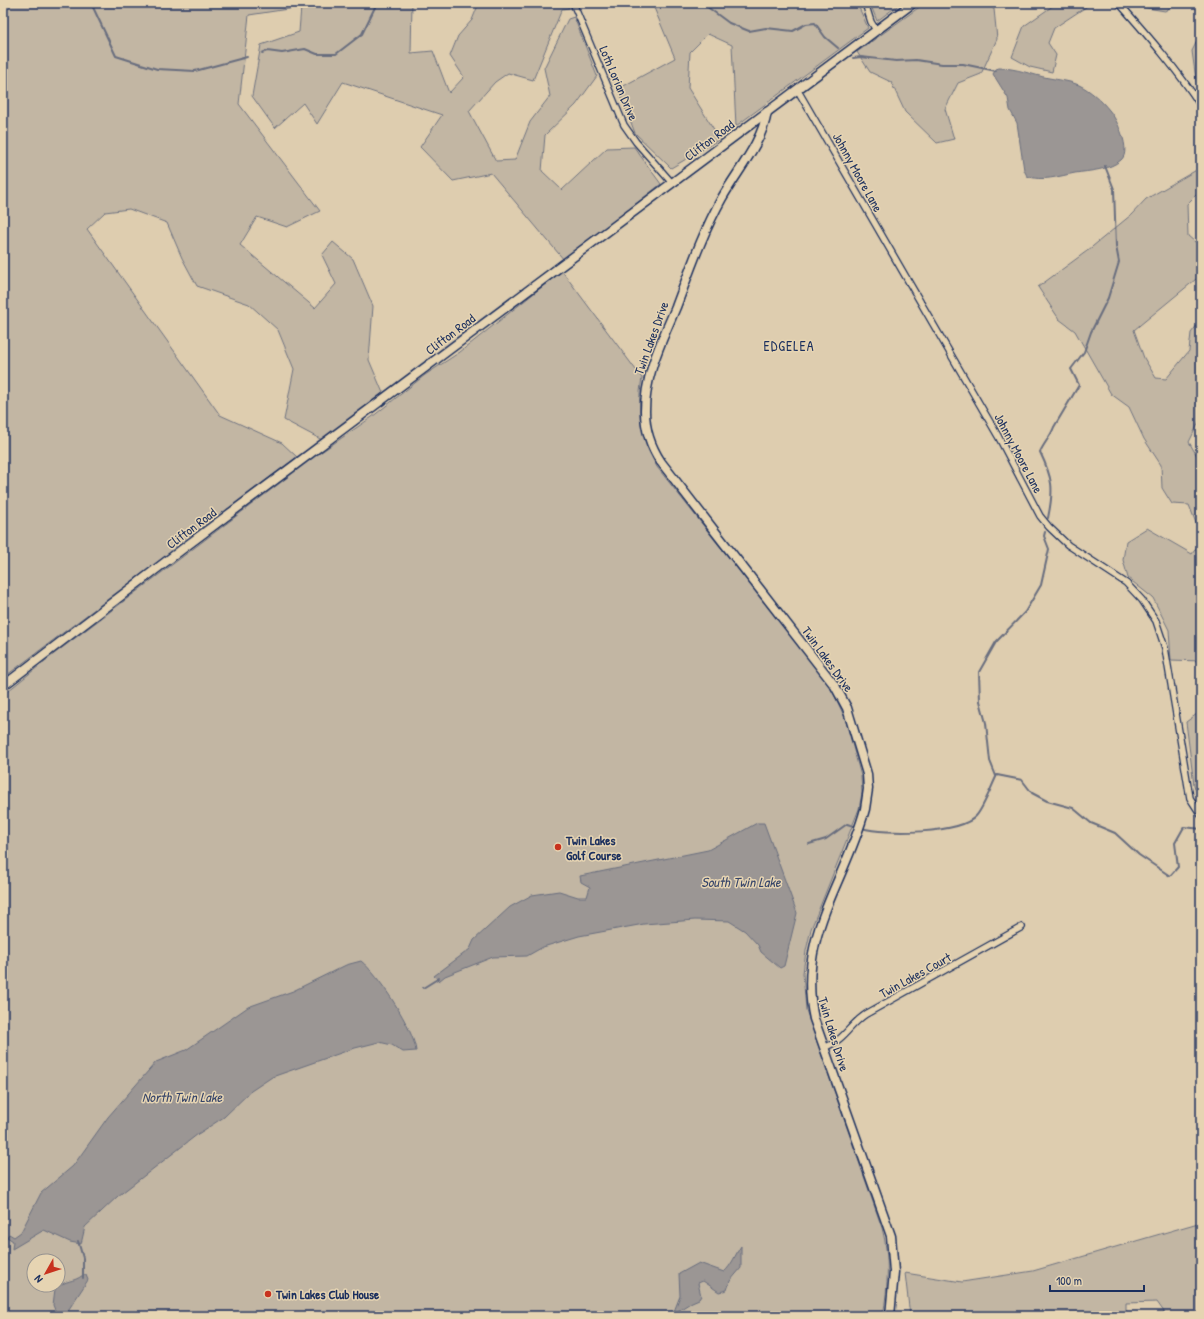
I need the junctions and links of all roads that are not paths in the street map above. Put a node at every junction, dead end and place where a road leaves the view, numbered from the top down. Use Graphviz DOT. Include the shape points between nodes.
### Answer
graph roads {
  1 [pos="573,3"];
  2 [pos="865,3"];
  3 [pos="912,3"];
  4 [pos="1119,3"];
  5 [pos="876,30"];
  6 [pos="797,89"];
  7 [pos="1201,106"];
  8 [pos="767,112"];
  9 [pos="672,183"];
  10 [pos="1201,381"];
  11 [pos="1201,389"];
  12 [pos="3,686"];
  13 [pos="1201,815"];
  14 [pos="1022,927"];
  15 [pos="824,1048"];
  16 [pos="890,1316"];
  1 -- 9 [label="street, Loth Lorian Drive" via="624,125"];
  2 -- 5 [label="street"];
  3 -- 5 [label="street, Clifton Road"];
  4 -- 7 [label="street" via="1182,77"];
  5 -- 6 [label="street, Clifton Road"];
  6 -- 8 [label="street, Clifton Road"];
  6 -- 13 [label="street, Johnny Moore Lane" via="998,436 1040,516 1068,544 1126,583 1142,600 1156,621 1166,648 1190,798"];
  8 -- 9 [label="street, Clifton Road"];
  8 -- 15 [label="street, Twin Lakes Drive" via="762,131 708,225 653,361 646,391 645,424 651,445 661,462 820,666 842,698 868,781 861,821 824,912 810,963 810,1004"];
  9 -- 12 [label="street, Clifton Road"];
  10 -- 11 [label="street"];
  14 -- 15 [label="street, Twin Lakes Court" via="866,1014 856,1021 841,1039"];
  15 -- 16 [label="street, Twin Lakes Drive" via="891,1236 894,1266"];
}
